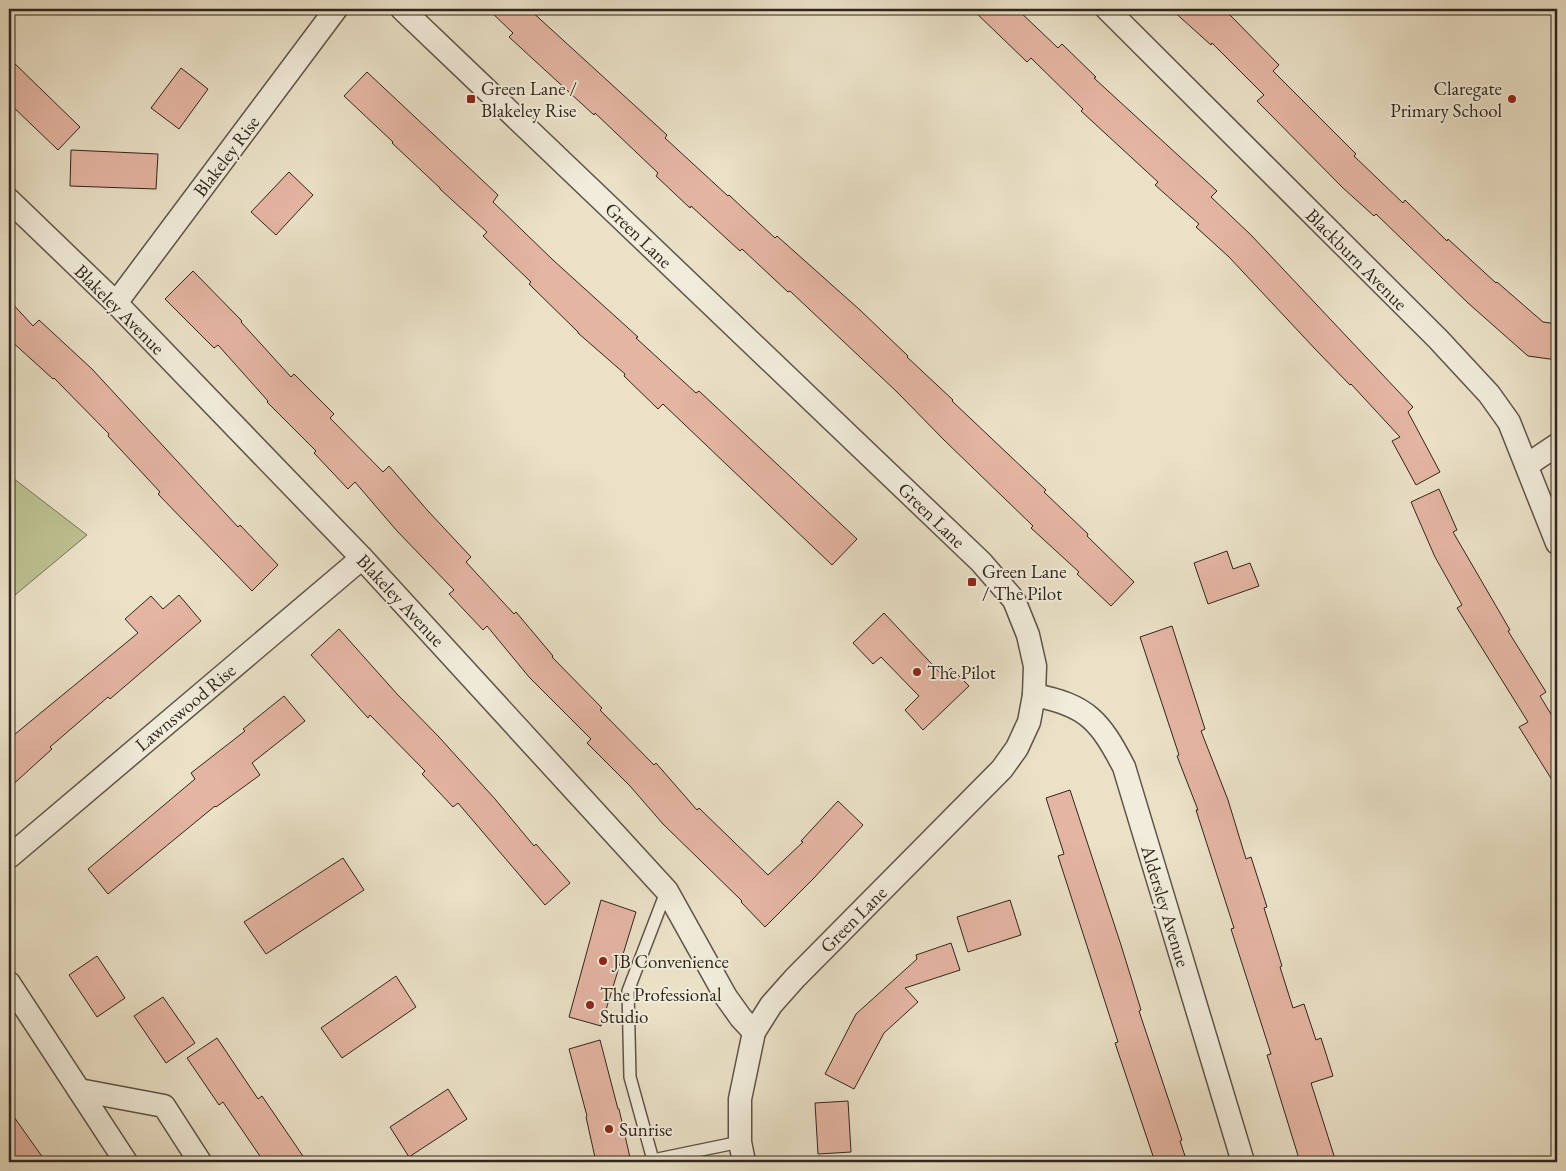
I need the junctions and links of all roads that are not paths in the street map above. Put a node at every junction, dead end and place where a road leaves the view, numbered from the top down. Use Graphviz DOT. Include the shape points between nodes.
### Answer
graph roads {
  1 [pos="336,9"];
  2 [pos="402,9"];
  3 [pos="1107,9"];
  4 [pos="9,200"];
  5 [pos="116,304"];
  6 [pos="1557,445"];
  7 [pos="1527,466"];
  8 [pos="1557,543"];
  9 [pos="362,558"];
  10 [pos="1034,695"];
  11 [pos="9,857"];
  12 [pos="667,890"];
  13 [pos="9,983"];
  14 [pos="754,1032"];
  15 [pos="78,1090"];
  16 [pos="742,1152"];
  17 [pos="126,1162"];
  18 [pos="200,1162"];
  19 [pos="1243,1162"];
  1 -- 5 [label="street, Blakeley Rise"];
  2 -- 10 [label="street, Green Lane" via="982,562 1014,600 1028,635 1035,666"];
  3 -- 7 [label="street, Blackburn Avenue" via="1438,339 1489,394 1509,422"];
  4 -- 5 [label="street, Blakeley Avenue"];
  5 -- 9 [label="street, Blakeley Avenue"];
  6 -- 7 [label="street"];
  7 -- 8 [label="street, Blackburn Avenue"];
  9 -- 11 [label="street, Lawnswood Rise"];
  9 -- 12 [label="street, Blakeley Avenue"];
  10 -- 14 [label="street, Green Lane" via="1029,722 1017,748 1002,769 795,978"];
  10 -- 19 [label="street, Aldersley Avenue" via="1053,698 1096,721 1124,767"];
  12 -- 14 [label="street, Blakeley Avenue" via="726,997"];
  12 -- 16 [label="lane" via="628,990 630,1077 653,1160"];
  13 -- 15 [label="street"];
  14 -- 16 [label="street, Green Lane" via="740,1099"];
  15 -- 17 [label="street"];
  15 -- 18 [label="street" via="164,1106"];
}
